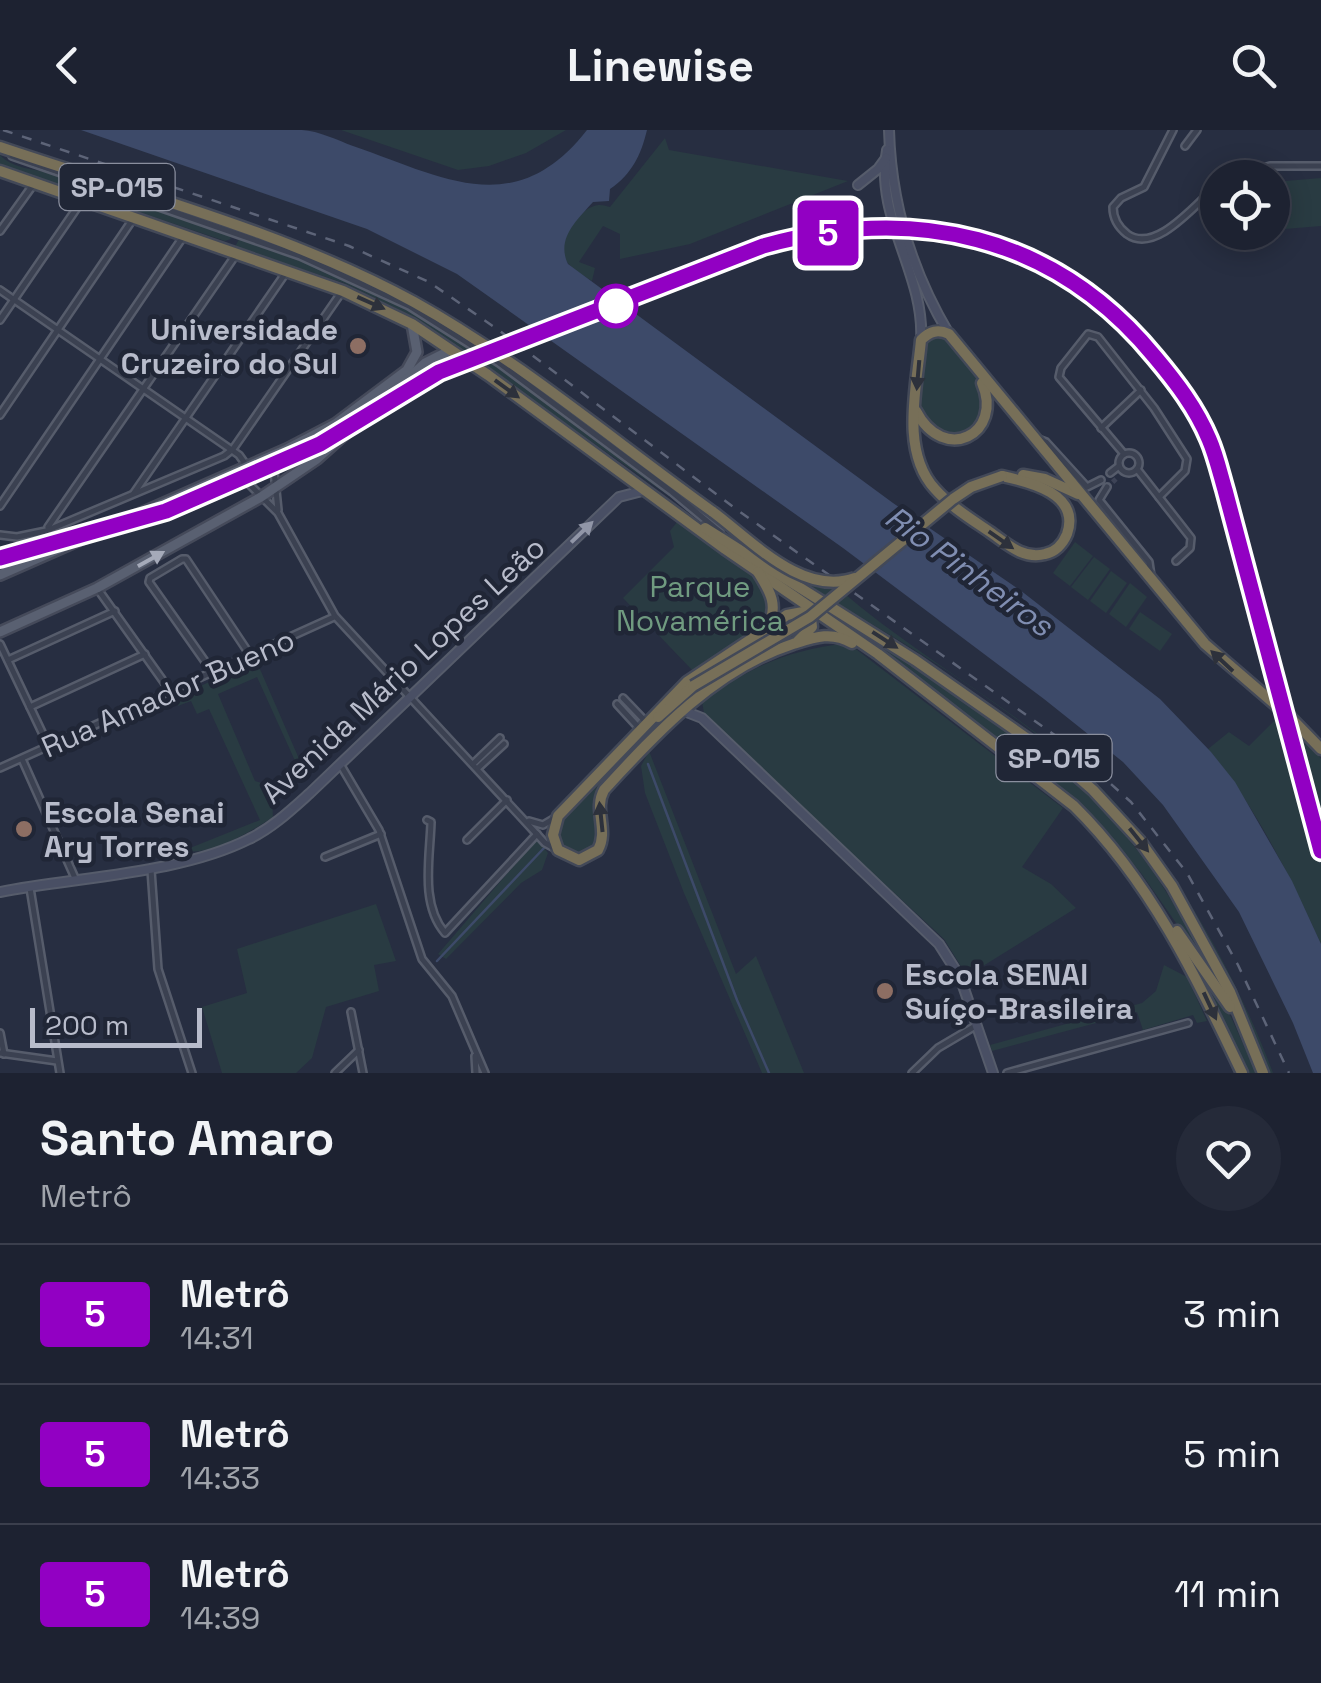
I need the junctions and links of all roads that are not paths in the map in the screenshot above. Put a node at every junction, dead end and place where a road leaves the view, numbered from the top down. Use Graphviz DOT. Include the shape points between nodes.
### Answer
graph roads {
  1 [pos="889,130"];
  2 [pos="1173,130"];
  3 [pos="1197,130"];
  4 [pos="889,141"];
  5 [pos="1184,146"];
  6 [pos="0,150"];
  7 [pos="886,158"];
  8 [pos="1290,166"];
  9 [pos="1321,166"];
  10 [pos="0,171"];
  11 [pos="33,184"];
  12 [pos="858,185"];
  13 [pos="886,188"];
  14 [pos="896,196"];
  15 [pos="1200,200"];
  16 [pos="82,202"];
  17 [pos="133,218"];
  18 [pos="0,231"];
  19 [pos="236,231"];
  20 [pos="185,235"];
  21 [pos="214,245"];
  22 [pos="237,254"];
  23 [pos="287,271"];
  24 [pos="0,290"];
  25 [pos="343,291"];
  26 [pos="14,300"];
  27 [pos="0,320"];
  28 [pos="412,324"];
  29 [pos="59,331"];
  30 [pos="949,334"];
  31 [pos="921,340"];
  32 [pos="450,350"];
  33 [pos="101,359"];
  34 [pos="977,370"];
  35 [pos="144,389"];
  36 [pos="1141,390"];
  37 [pos="915,410"];
  38 [pos="0,415"];
  39 [pos="187,419"];
  40 [pos="335,424"];
  41 [pos="1101,428"];
  42 [pos="344,436"];
  43 [pos="233,450"];
  44 [pos="1124,454"];
  45 [pos="263,459"];
  46 [pos="244,466"];
  47 [pos="1122,469"];
  48 [pos="1137,469"];
  49 [pos="1002,476"];
  50 [pos="1113,476"];
  51 [pos="1102,480"];
  52 [pos="1107,487"];
  53 [pos="274,488"];
  54 [pos="646,490"];
  55 [pos="1087,492"];
  56 [pos="132,495"];
  57 [pos="261,496"];
  58 [pos="1159,497"];
  59 [pos="1099,498"];
  60 [pos="0,506"];
  61 [pos="278,513"];
  62 [pos="687,518"];
  63 [pos="46,530"];
  64 [pos="0,534"];
  65 [pos="744,550"];
  66 [pos="1176,561"];
  67 [pos="754,567"];
  68 [pos="865,574"];
  69 [pos="0,575"];
  70 [pos="1150,579"];
  71 [pos="98,588"];
  72 [pos="115,611"];
  73 [pos="335,616"];
  74 [pos="0,632"];
  75 [pos="759,636"];
  76 [pos="797,642"];
  77 [pos="0,644"];
  78 [pos="145,654"];
  79 [pos="250,655"];
  80 [pos="8,660"];
  81 [pos="211,670"];
  82 [pos="912,682"];
  83 [pos="171,692"];
  84 [pos="410,697"];
  85 [pos="623,698"];
  86 [pos="696,699"];
  87 [pos="617,704"];
  88 [pos="30,708"];
  89 [pos="684,711"];
  90 [pos="702,718"];
  91 [pos="643,725"];
  92 [pos="630,740"];
  93 [pos="502,741"];
  94 [pos="49,747"];
  95 [pos="1321,749"];
  96 [pos="22,759"];
  97 [pos="340,764"];
  98 [pos="475,766"];
  99 [pos="0,768"];
  100 [pos="507,800"];
  101 [pos="558,816"];
  102 [pos="427,820"];
  103 [pos="526,820"];
  104 [pos="381,834"];
  105 [pos="538,834"];
  106 [pos="467,840"];
  107 [pos="558,850"];
  108 [pos="326,856"];
  109 [pos="151,867"];
  110 [pos="76,878"];
  111 [pos="29,886"];
  112 [pos="0,892"];
  113 [pos="1152,899"];
  114 [pos="350,1012"];
  115 [pos="1188,1023"];
  116 [pos="977,1026"];
  117 [pos="0,1033"];
  118 [pos="359,1050"];
  119 [pos="475,1051"];
  120 [pos="2,1054"];
  121 [pos="58,1061"];
  122 [pos="1262,1069"];
  123 [pos="1241,1071"];
  124 [pos="60,1073"];
  125 [pos="192,1073"];
  126 [pos="335,1073"];
  127 [pos="363,1073"];
  128 [pos="476,1073"];
  129 [pos="485,1073"];
  130 [pos="912,1073"];
  131 [pos="992,1073"];
  132 [pos="1007,1073"];
  1 -- 4 [label="street"];
  2 -- 15 [label="street" via="1144,187 1112,207 1120,226 1139,240 1154,239"];
  3 -- 5 [label="street"];
  4 -- 7 [label="street"];
  4 -- 14 [label="street"];
  6 -- 19 [label="highway, SP-015"];
  7 -- 12 [label="street"];
  7 -- 13 [label="street"];
  8 -- 9 [label="street"];
  10 -- 11 [label="highway, SP-015"];
  11 -- 16 [label="highway, SP-015"];
  11 -- 18 [label="street"];
  13 -- 14 [label="street"];
  13 -- 31 [label="street" via="920,305"];
  14 -- 30 [label="street" via="912,259"];
  16 -- 17 [label="highway, SP-015"];
  16 -- 26 [label="street"];
  17 -- 20 [label="highway, SP-015"];
  17 -- 29 [label="street"];
  19 -- 21 [label="highway" via="232,243"];
  19 -- 65 [label="street" via="337,271 440,324"];
  19 -- 68 [label="highway, SP-015, bridge" via="340,266 443,319 795,572 828,584"];
  20 -- 21 [label="highway, SP-015"];
  20 -- 33 [label="street"];
  21 -- 22 [label="highway, SP-015"];
  22 -- 23 [label="highway, SP-015"];
  22 -- 35 [label="street"];
  23 -- 25 [label="highway, SP-015"];
  23 -- 39 [label="street"];
  24 -- 26 [label="street"];
  25 -- 28 [label="highway, SP-015, one-way"];
  25 -- 43 [label="street"];
  26 -- 27 [label="street"];
  26 -- 29 [label="street"];
  28 -- 32 [label="highway, SP-015"];
  28 -- 40 [label="main road" via="416,352 407,370"];
  29 -- 33 [label="street"];
  29 -- 38 [label="street"];
  30 -- 31 [label="highway" via="934,331"];
  30 -- 34 [label="highway"];
  31 -- 37 [label="highway, one-way"];
  32 -- 42 [label="main road" via="425,363"];
  32 -- 54 [label="highway, SP-015, one-way"];
  33 -- 35 [label="street"];
  33 -- 60 [label="street"];
  34 -- 37 [label="highway" via="986,392 985,415 967,438 938,437"];
  34 -- 55 [label="highway"];
  35 -- 39 [label="street"];
  35 -- 63 [label="street"];
  36 -- 41 [label="street"];
  36 -- 41 [label="street" via="1098,336 1084,338 1060,377"];
  36 -- 58 [label="street" via="1188,464"];
  37 -- 49 [label="highway, one-way" via="919,462 936,491 1011,548 1038,556 1059,546 1069,520 1056,495"];
  39 -- 43 [label="street"];
  39 -- 56 [label="street"];
  40 -- 42 [label="main road"];
  40 -- 45 [label="main road"];
  41 -- 44 [label="street"];
  42 -- 53 [label="main road"];
  43 -- 46 [label="street"];
  43 -- 56 [label="street"];
  44 -- 47 [label="street"];
  44 -- 48 [label="street" via="1137,456"];
  45 -- 46 [label="main road"];
  45 -- 53 [label="street" via="272,466"];
  46 -- 57 [label="street" via="244,479"];
  46 -- 69 [label="main road"];
  47 -- 48 [label="street"];
  47 -- 50 [label="street"];
  48 -- 58 [label="street"];
  49 -- 55 [label="highway" via="1035,476"];
  49 -- 68 [label="highway, bridge" via="952,499"];
  51 -- 55 [label="street"];
  52 -- 59 [label="street"];
  53 -- 57 [label="main road"];
  53 -- 61 [label="street"];
  54 -- 62 [label="highway, SP-015"];
  84 -- 54 [label="street, Avenida Mário Lopes Leão, one-way" via="619,497"];
  55 -- 59 [label="street"];
  55 -- 70 [label="highway"];
  56 -- 63 [label="street"];
  57 -- 61 [label="street"];
  71 -- 57 [label="main road, one-way"];
  58 -- 66 [label="street" via="1192,542"];
  59 -- 70 [label="street" via="1148,562"];
  61 -- 73 [label="street"];
  62 -- 65 [label="highway, SP-015"];
  62 -- 67 [label="highway"];
  63 -- 64 [label="street"];
  65 -- 122 [label="highway, SP-015, one-way" via="915,660 1092,790 1172,886 1210,950"];
  67 -- 75 [label="highway" via="774,607"];
  67 -- 82 [label="highway"];
  68 -- 92 [label="highway, bridge" via="810,617 693,686"];
  95 -- 70 [label="highway, one-way" via="1211,650"];
  71 -- 72 [label="street"];
  71 -- 74 [label="main road"];
  72 -- 78 [label="street"];
  72 -- 80 [label="street"];
  73 -- 79 [label="street, Rua Amador Bueno"];
  73 -- 84 [label="street"];
  75 -- 76 [label="highway" via="803,612 812,627"];
  75 -- 91 [label="highway" via="687,682"];
  76 -- 82 [label="highway" via="839,636"];
  76 -- 86 [label="highway" via="745,663"];
  77 -- 80 [label="street"];
  78 -- 83 [label="street"];
  78 -- 88 [label="street"];
  79 -- 81 [label="street, Rua Amador Bueno"];
  79 -- 81 [label="street" via="186,559 149,582"];
  80 -- 88 [label="street"];
  81 -- 83 [label="street, Rua Amador Bueno"];
  82 -- 113 [label="highway" via="1074,806"];
  83 -- 94 [label="street, Rua Amador Bueno"];
  84 -- 97 [label="street, Avenida Mário Lopes Leão"];
  84 -- 98 [label="street"];
  85 -- 91 [label="street"];
  86 -- 89 [label="highway"];
  86 -- 90 [label="street"];
  87 -- 91 [label="street"];
  88 -- 94 [label="street"];
  89 -- 90 [label="street"];
  107 -- 89 [label="highway, one-way" via="579,860 598,850 602,794"];
  90 -- 116 [label="street" via="939,944 960,977"];
  91 -- 92 [label="highway"];
  92 -- 101 [label="highway"];
  93 -- 98 [label="street"];
  94 -- 96 [label="street, Rua Amador Bueno"];
  96 -- 99 [label="street, Rua Amador Bueno"];
  96 -- 110 [label="street"];
  97 -- 104 [label="street"];
  97 -- 109 [label="street, Avenida Mário Lopes Leão" via="252,838"];
  98 -- 100 [label="street"];
  100 -- 103 [label="street"];
  100 -- 106 [label="street"];
  101 -- 103 [label="street" via="543,825"];
  101 -- 107 [label="highway"];
  102 -- 105 [label="street" via="430,906 445,934"];
  103 -- 105 [label="street"];
  104 -- 108 [label="street"];
  104 -- 119 [label="street" via="418,952 452,996"];
  105 -- 107 [label="street"];
  109 -- 110 [label="street, Avenida Mário Lopes Leão"];
  109 -- 125 [label="street" via="158,969"];
  110 -- 111 [label="street, Avenida Mário Lopes Leão"];
  111 -- 112 [label="street, Avenida Mário Lopes Leão"];
  111 -- 121 [label="street"];
  113 -- 122 [label="highway" via="1224,996"];
  113 -- 123 [label="highway, one-way"];
  114 -- 118 [label="street"];
  115 -- 132 [label="street"];
  116 -- 130 [label="street" via="932,1052"];
  116 -- 131 [label="street"];
  117 -- 120 [label="street"];
  118 -- 126 [label="street"];
  118 -- 127 [label="street"];
  119 -- 128 [label="street"];
  119 -- 129 [label="street"];
  120 -- 121 [label="street"];
  121 -- 124 [label="street"];
}
